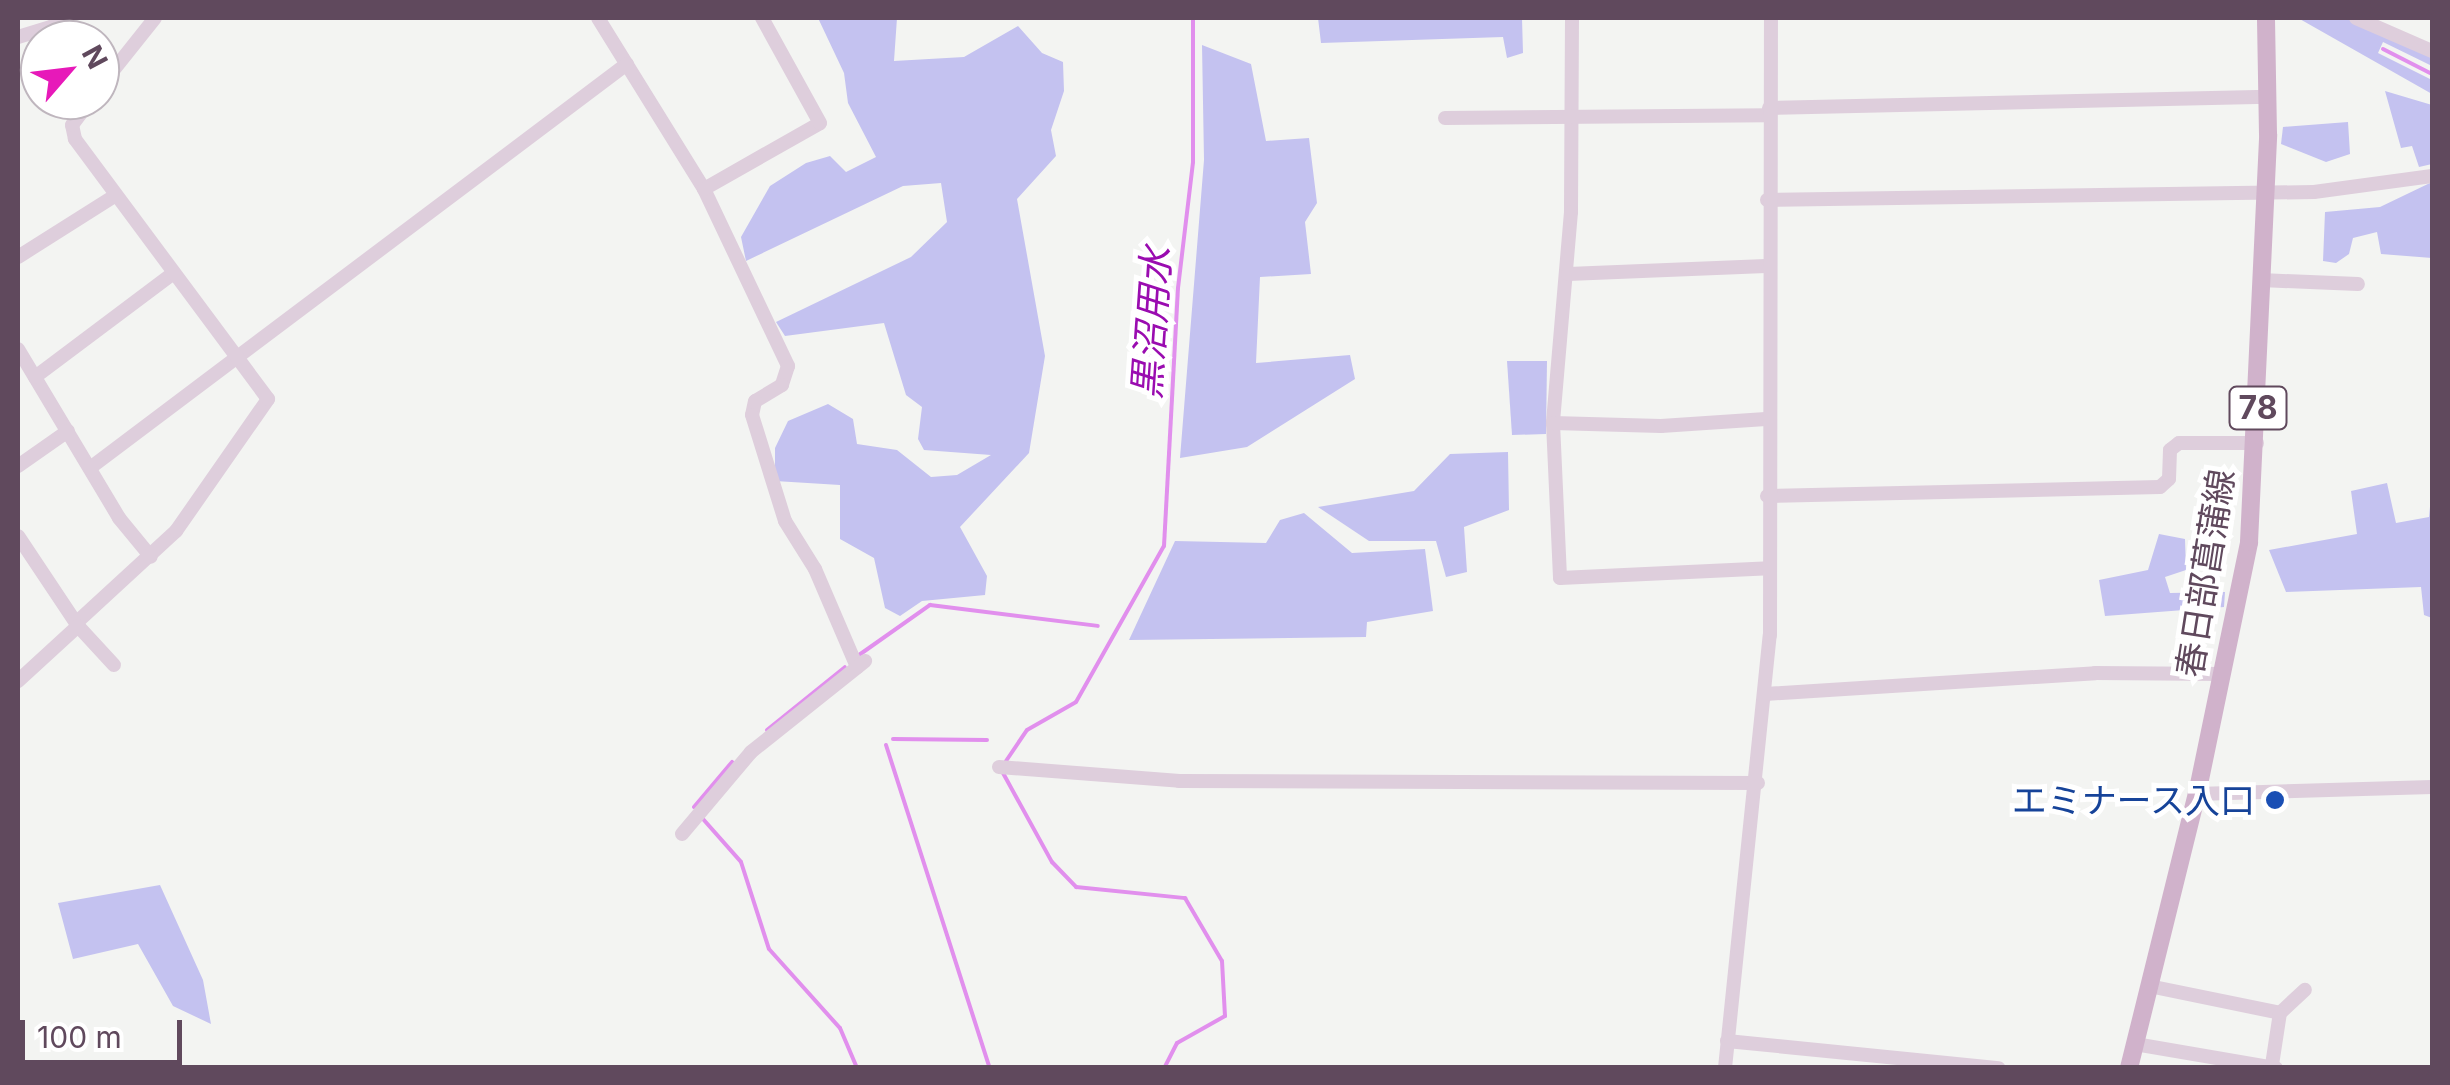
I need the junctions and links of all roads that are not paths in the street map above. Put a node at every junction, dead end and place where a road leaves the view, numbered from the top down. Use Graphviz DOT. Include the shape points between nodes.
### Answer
graph roads {
  1 [pos="155,18"];
  2 [pos="598,18"];
  3 [pos="762,18"];
  4 [pos="1572,18"];
  5 [pos="1771,18"];
  6 [pos="2266,18"];
  7 [pos="2356,18"];
  8 [pos="2432,51"];
  9 [pos="120,58"];
  10 [pos="627,64"];
  11 [pos="2268,97"];
  12 [pos="1768,111"];
  13 [pos="1574,116"];
  14 [pos="1445,118"];
  15 [pos="79,120"];
  16 [pos="2432,176"];
  17 [pos="704,189"];
  18 [pos="2261,192"];
  19 [pos="113,196"];
  20 [pos="1766,200"];
  21 [pos="18,257"];
  22 [pos="1766,266"];
  23 [pos="172,274"];
  24 [pos="1568,274"];
  25 [pos="2261,280"];
  26 [pos="2358,284"];
  27 [pos="18,349"];
  28 [pos="235,357"];
  29 [pos="35,377"];
  30 [pos="1766,419"];
  31 [pos="1553,423"];
  32 [pos="68,430"];
  33 [pos="2257,443"];
  34 [pos="18,466"];
  35 [pos="90,468"];
  36 [pos="1767,496"];
  37 [pos="18,536"];
  38 [pos="151,556"];
  39 [pos="1769,568"];
  40 [pos="77,624"];
  41 [pos="114,664"];
  42 [pos="2224,674"];
  43 [pos="18,681"];
  44 [pos="1765,694"];
  45 [pos="999,767"];
  46 [pos="1758,783"];
  47 [pos="2432,786"];
  48 [pos="2198,794"];
  49 [pos="682,834"];
  50 [pos="2149,986"];
  51 [pos="2305,990"];
  52 [pos="2280,1013"];
  53 [pos="1727,1041"];
  54 [pos="2135,1044"];
  55 [pos="1933,1064"];
  56 [pos="2274,1066"];
  57 [pos="1725,1068"];
  58 [pos="1999,1068"];
  59 [pos="2129,1068"];
  1 -- 9 [label="street"];
  2 -- 10 [label="street"];
  3 -- 17 [label="street" via="820,124"];
  4 -- 13 [label="street"];
  5 -- 12 [label="street"];
  6 -- 11 [label="main road, 春日部菖蒲線 / 78"];
  7 -- 8 [label="street"];
  10 -- 17 [label="street"];
  10 -- 28 [label="street"];
  11 -- 12 [label="street"];
  11 -- 18 [label="main road, 春日部菖蒲線 / 78"];
  12 -- 13 [label="street"];
  12 -- 20 [label="street"];
  13 -- 14 [label="street"];
  13 -- 24 [label="street"];
  15 -- 19 [label="street" via="72,132"];
  16 -- 18 [label="street"];
  17 -- 49 [label="street" via="788,366 782,385 754,401 752,415 785,521 861,664 752,752"];
  18 -- 20 [label="street"];
  18 -- 25 [label="main road, 春日部菖蒲線 / 78"];
  19 -- 21 [label="street"];
  19 -- 23 [label="street"];
  20 -- 22 [label="street"];
  22 -- 24 [label="street"];
  22 -- 30 [label="street"];
  23 -- 28 [label="street"];
  23 -- 29 [label="street"];
  24 -- 31 [label="street"];
  25 -- 26 [label="street"];
  25 -- 33 [label="main road, 春日部菖蒲線 / 78"];
  27 -- 29 [label="street"];
  28 -- 35 [label="street"];
  28 -- 38 [label="street" via="268,399 199,501"];
  29 -- 32 [label="street"];
  30 -- 31 [label="street" via="1661,426"];
  30 -- 36 [label="street"];
  31 -- 39 [label="street" via="1560,578"];
  32 -- 34 [label="street"];
  32 -- 35 [label="street"];
  33 -- 36 [label="street" via="2178,443 2170,450 2170,479 2160,487"];
  33 -- 42 [label="main road, 春日部菖蒲線 / 78" via="2240,606"];
  35 -- 38 [label="street"];
  36 -- 39 [label="street"];
  37 -- 40 [label="street"];
  38 -- 40 [label="street"];
  39 -- 44 [label="street"];
  40 -- 41 [label="street"];
  40 -- 43 [label="street"];
  42 -- 44 [label="street" via="2095,673"];
  42 -- 48 [label="main road, 春日部菖蒲線 / 78"];
  44 -- 46 [label="street"];
  45 -- 46 [label="street" via="1179,780"];
  46 -- 53 [label="street"];
  47 -- 48 [label="street"];
  48 -- 50 [label="main road, 春日部菖蒲線 / 78"];
  50 -- 52 [label="street"];
  50 -- 54 [label="main road, 春日部菖蒲線 / 78"];
  51 -- 52 [label="street"];
  52 -- 56 [label="street"];
  53 -- 55 [label="street"];
  53 -- 57 [label="street"];
  54 -- 56 [label="street"];
  54 -- 59 [label="main road, 春日部菖蒲線 / 78"];
  55 -- 58 [label="street"];
}
